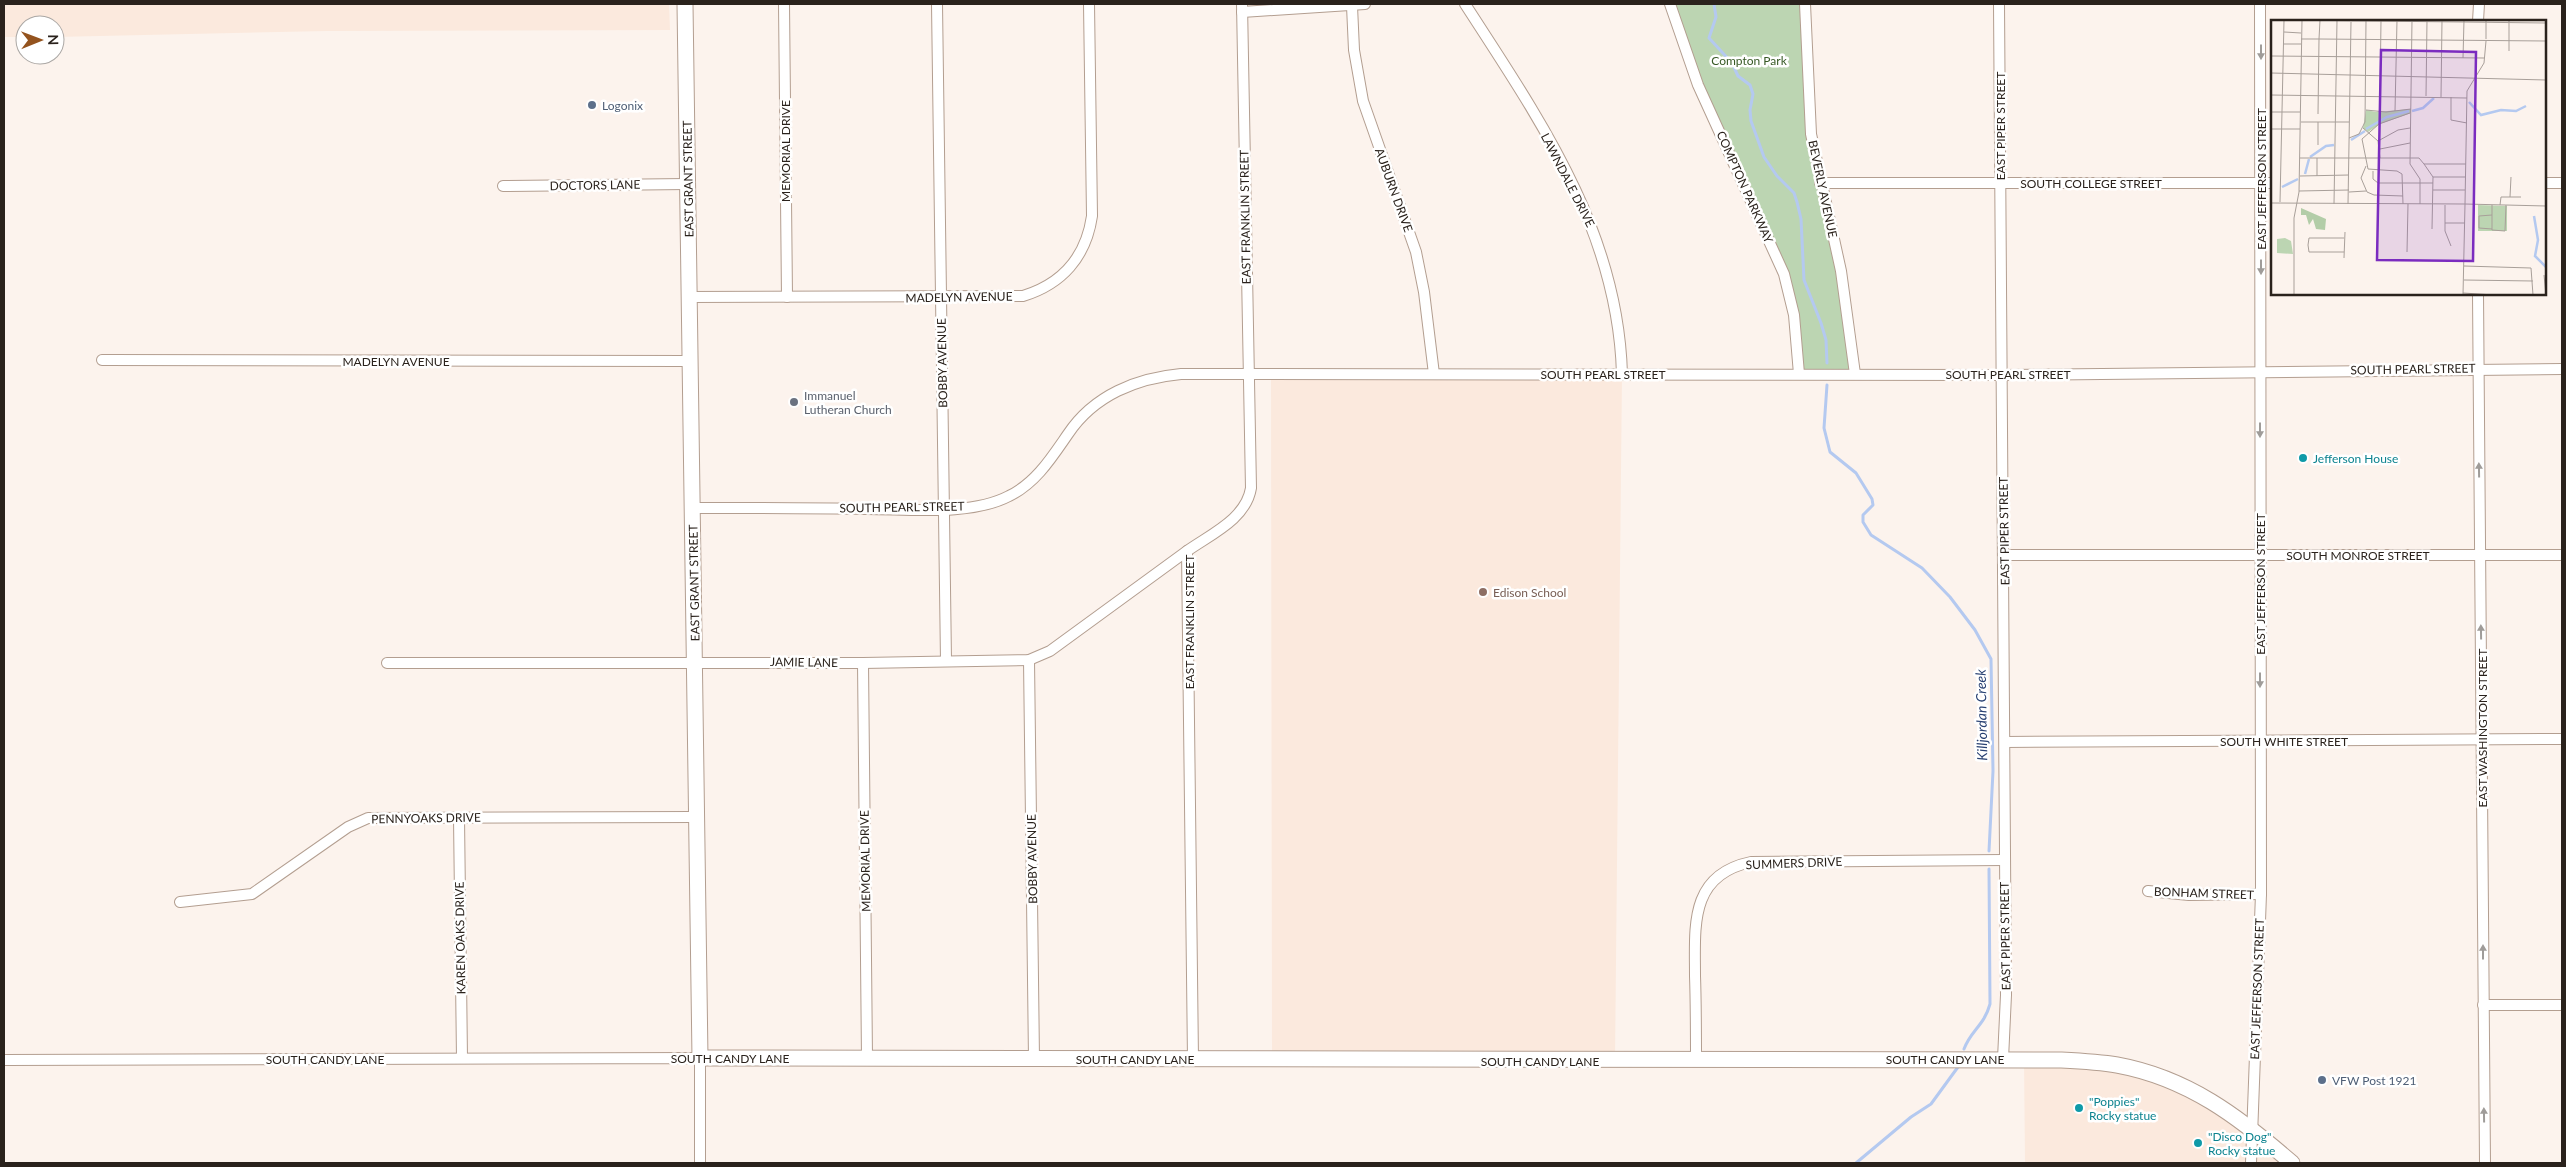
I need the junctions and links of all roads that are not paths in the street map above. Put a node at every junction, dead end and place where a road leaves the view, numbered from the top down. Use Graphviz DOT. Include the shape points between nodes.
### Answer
graph roads {
  1 [pos="685,4"];
  2 [pos="784,4"];
  3 [pos="937,4"];
  4 [pos="1089,4"];
  5 [pos="1365,4"];
  6 [pos="1465,4"];
  7 [pos="1670,4"];
  8 [pos="1805,4"];
  9 [pos="1999,4"];
  10 [pos="2260,4"];
  11 [pos="2478,4"];
  12 [pos="1352,6"];
  13 [pos="1242,8"];
  14 [pos="2478,20"];
  15 [pos="2000,183"];
  16 [pos="2261,183"];
  17 [pos="2271,183"];
  18 [pos="2562,183"];
  19 [pos="687,184"];
  20 [pos="1820,184"];
  21 [pos="2546,184"];
  22 [pos="503,186"];
  23 [pos="2478,295"];
  24 [pos="690,297"];
  25 [pos="786,298"];
  26 [pos="942,298"];
  27 [pos="102,360"];
  28 [pos="691,361"];
  29 [pos="2478,368"];
  30 [pos="2562,369"];
  31 [pos="2260,371"];
  32 [pos="1248,374"];
  33 [pos="1434,374"];
  34 [pos="1622,374"];
  35 [pos="1799,374"];
  36 [pos="1855,374"];
  37 [pos="2002,374"];
  38 [pos="693,508"];
  39 [pos="944,509"];
  40 [pos="1187,551"];
  41 [pos="2562,554"];
  42 [pos="2004,555"];
  43 [pos="2260,555"];
  44 [pos="2480,555"];
  45 [pos="1029,660"];
  46 [pos="946,661"];
  47 [pos="695,662"];
  48 [pos="863,663"];
  49 [pos="386,664"];
  50 [pos="2482,739"];
  51 [pos="2562,739"];
  52 [pos="2260,741"];
  53 [pos="2005,742"];
  54 [pos="696,817"];
  55 [pos="459,818"];
  56 [pos="2004,860"];
  57 [pos="2148,891"];
  58 [pos="2261,894"];
  59 [pos="180,902"];
  60 [pos="2483,1005"];
  61 [pos="2562,1005"];
  62 [pos="462,1058"];
  63 [pos="700,1058"];
  64 [pos="867,1058"];
  65 [pos="2003,1058"];
  66 [pos="1034,1059"];
  67 [pos="4,1060"];
  68 [pos="1193,1060"];
  69 [pos="1696,1061"];
  70 [pos="2252,1127"];
  71 [pos="700,1163"];
  72 [pos="2251,1163"];
  73 [pos="2292,1163"];
  74 [pos="2485,1163"];
  1 -- 19 [label="main road, EAST GRANT STREET"];
  2 -- 25 [label="street, MEMORIAL DRIVE"];
  3 -- 26 [label="street, BOBBY AVENUE"];
  4 -- 26 [label="street, MADELYN AVENUE" via="1092,216 1086,243 1066,272 1037,292 1023,296"];
  5 -- 12 [label="street"];
  6 -- 34 [label="street, LAWNDALE DRIVE" via="1540,123 1591,223 1614,302"];
  7 -- 35 [label="street, COMPTON PARKWAY" via="1698,85 1784,274 1796,322"];
  8 -- 20 [label="street, BEVERLY AVENUE" via="1809,118"];
  9 -- 15 [label="street, EAST PIPER STREET"];
  10 -- 16 [label="street, EAST JEFFERSON STREET, one-way"];
  11 -- 14 [label="street"];
  12 -- 13 [label="street"];
  12 -- 33 [label="street, AUBURN DRIVE" via="1354,50 1363,101 1416,252"];
  13 -- 32 [label="street, EAST FRANKLIN STREET"];
  15 -- 16 [label="street, SOUTH COLLEGE STREET"];
  15 -- 20 [label="street, SOUTH COLLEGE STREET"];
  15 -- 37 [label="street, EAST PIPER STREET"];
  16 -- 17 [label="street, SOUTH COLLEGE STREET"];
  16 -- 31 [label="street, EAST JEFFERSON STREET, one-way"];
  18 -- 21 [label="street"];
  19 -- 22 [label="street, DOCTORS LANE"];
  19 -- 24 [label="main road, EAST GRANT STREET"];
  20 -- 36 [label="street, BEVERLY AVENUE" via="1841,271"];
  23 -- 29 [label="street, EAST WASHINGTON STREET"];
  24 -- 25 [label="street, MADELYN AVENUE"];
  24 -- 28 [label="main road, EAST GRANT STREET"];
  25 -- 26 [label="street, MADELYN AVENUE"];
  26 -- 39 [label="street, BOBBY AVENUE"];
  27 -- 28 [label="street, MADELYN AVENUE"];
  28 -- 38 [label="main road, EAST GRANT STREET"];
  29 -- 30 [label="street, SOUTH PEARL STREET"];
  29 -- 31 [label="street, SOUTH PEARL STREET"];
  44 -- 29 [label="street, EAST WASHINGTON STREET, one-way"];
  31 -- 37 [label="street, SOUTH PEARL STREET"];
  31 -- 43 [label="street, EAST JEFFERSON STREET, one-way"];
  32 -- 33 [label="street, SOUTH PEARL STREET"];
  32 -- 39 [label="street, SOUTH PEARL STREET" via="1166,375 1120,389 1098,403 1078,422 1047,464 1021,489 996,502"];
  32 -- 40 [label="street, EAST FRANKLIN STREET" via="1251,488 1248,501 1236,516"];
  33 -- 34 [label="street, SOUTH PEARL STREET"];
  34 -- 35 [label="street, SOUTH PEARL STREET"];
  35 -- 36 [label="street, SOUTH PEARL STREET"];
  36 -- 37 [label="street, SOUTH PEARL STREET"];
  37 -- 42 [label="street, EAST PIPER STREET"];
  38 -- 39 [label="street, SOUTH PEARL STREET"];
  38 -- 47 [label="main road, EAST GRANT STREET"];
  39 -- 46 [label="street, BOBBY AVENUE"];
  40 -- 45 [label="street, JAMIE LANE" via="1050,651"];
  40 -- 68 [label="street, EAST FRANKLIN STREET"];
  41 -- 44 [label="street, SOUTH MONROE STREET"];
  42 -- 43 [label="street, SOUTH MONROE STREET"];
  42 -- 53 [label="street, EAST PIPER STREET"];
  43 -- 44 [label="street, SOUTH MONROE STREET"];
  43 -- 52 [label="street, EAST JEFFERSON STREET, one-way"];
  50 -- 44 [label="street, EAST WASHINGTON STREET, one-way"];
  45 -- 46 [label="street, JAMIE LANE"];
  45 -- 66 [label="street, BOBBY AVENUE"];
  46 -- 48 [label="street, JAMIE LANE"];
  47 -- 48 [label="street, JAMIE LANE"];
  47 -- 49 [label="street, JAMIE LANE"];
  47 -- 54 [label="main road, EAST GRANT STREET"];
  48 -- 64 [label="street, MEMORIAL DRIVE"];
  50 -- 51 [label="street, SOUTH WHITE STREET"];
  50 -- 52 [label="street, SOUTH WHITE STREET"];
  60 -- 50 [label="street, EAST WASHINGTON STREET, one-way"];
  52 -- 53 [label="street, SOUTH WHITE STREET"];
  52 -- 58 [label="street, EAST JEFFERSON STREET"];
  53 -- 56 [label="street, EAST PIPER STREET"];
  54 -- 55 [label="street, PENNYOAKS DRIVE"];
  54 -- 63 [label="main road, EAST GRANT STREET"];
  55 -- 59 [label="street, PENNYOAKS DRIVE" via="368,818 348,827 252,894"];
  55 -- 62 [label="street, KAREN OAKS DRIVE"];
  56 -- 65 [label="street, EAST PIPER STREET" via="2006,995"];
  56 -- 69 [label="street, SUMMERS DRIVE" via="1751,862 1726,870 1707,888 1695,921"];
  57 -- 58 [label="street, BONHAM STREET" via="2189,895"];
  58 -- 70 [label="street, EAST JEFFERSON STREET"];
  60 -- 61 [label="street"];
  74 -- 60 [label="street, EAST WASHINGTON STREET, one-way"];
  62 -- 63 [label="street, SOUTH CANDY LANE"];
  62 -- 67 [label="street, SOUTH CANDY LANE"];
  63 -- 64 [label="main road, SOUTH CANDY LANE"];
  63 -- 71 [label="street, EAST GRANT STREET"];
  64 -- 66 [label="main road, SOUTH CANDY LANE"];
  65 -- 69 [label="main road, SOUTH CANDY LANE"];
  65 -- 70 [label="main road, SOUTH CANDY LANE" via="2089,1062 2140,1071 2201,1095"];
  66 -- 68 [label="main road, SOUTH CANDY LANE"];
  68 -- 69 [label="main road, SOUTH CANDY LANE"];
  70 -- 72 [label="street, EAST JEFFERSON STREET"];
  70 -- 73 [label="main road, SOUTH CANDY LANE"];
}
